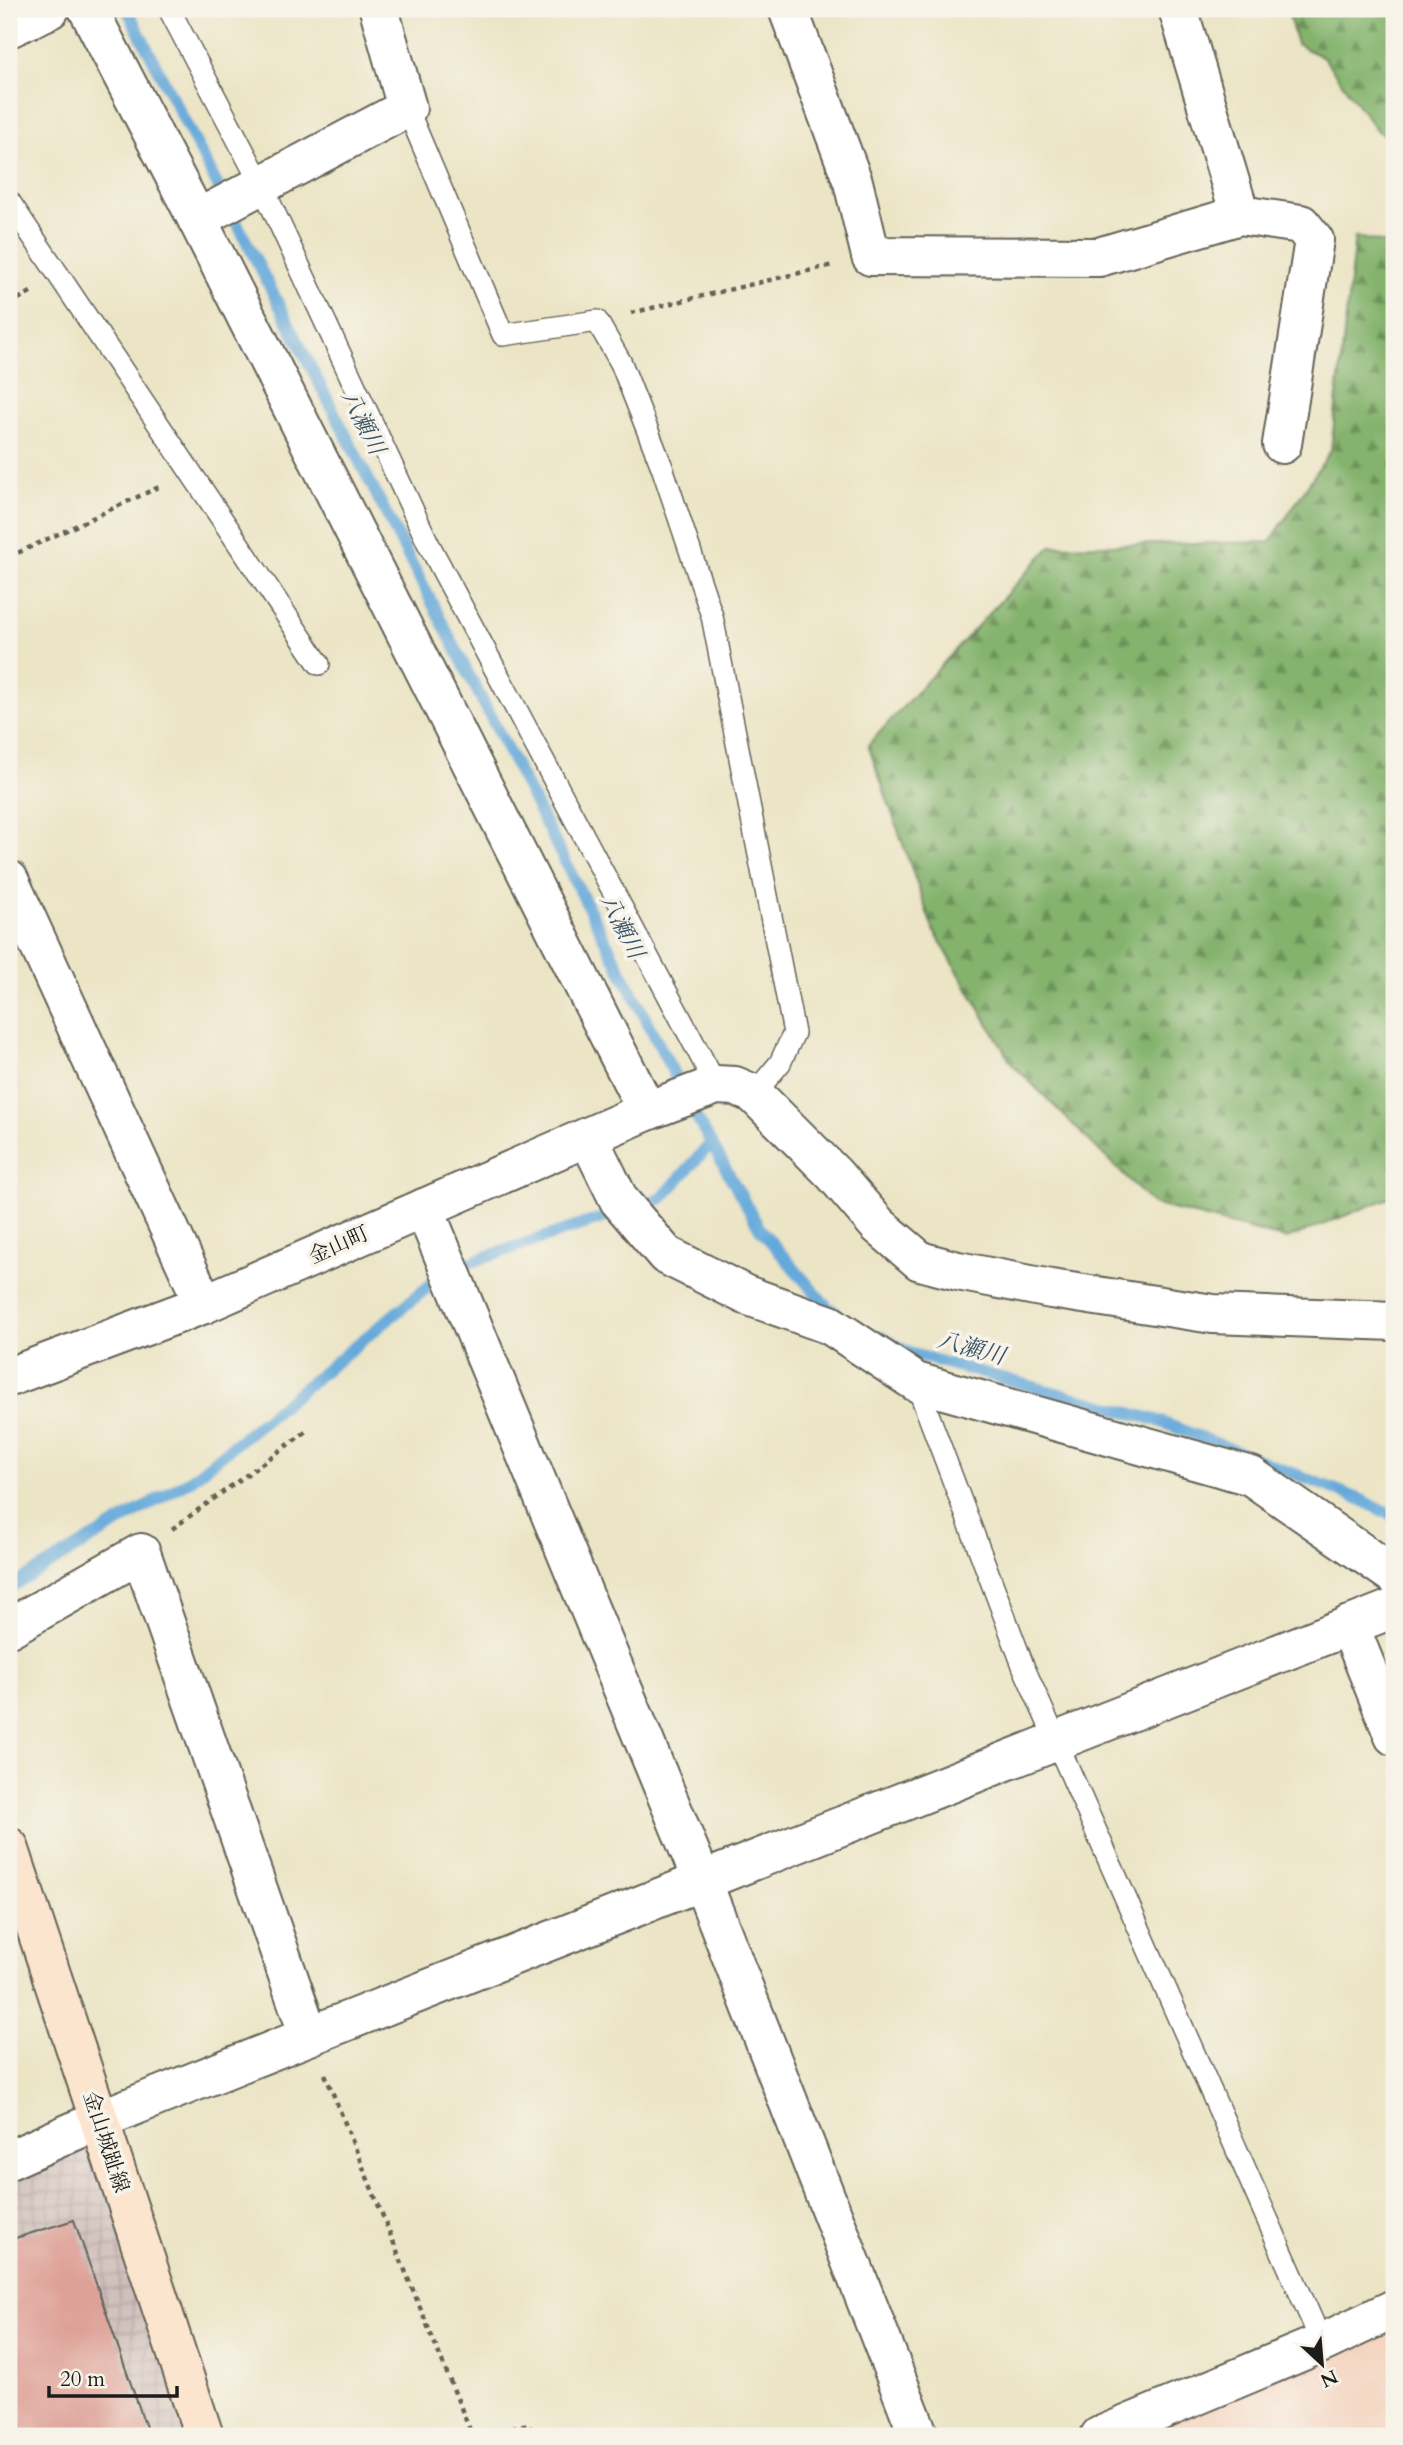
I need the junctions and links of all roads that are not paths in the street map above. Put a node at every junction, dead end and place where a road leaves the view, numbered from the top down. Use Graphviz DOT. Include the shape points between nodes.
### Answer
graph roads {
  1 [pos="50,9"];
  2 [pos="88,9"];
  3 [pos="169,9"];
  4 [pos="379,9"];
  5 [pos="789,9"];
  6 [pos="1178,9"];
  7 [pos="9,28"];
  8 [pos="407,108"];
  9 [pos="256,189"];
  10 [pos="9,201"];
  11 [pos="205,215"];
  12 [pos="1240,215"];
  13 [pos="1282,444"];
  14 [pos="318,664"];
  15 [pos="9,880"];
  16 [pos="710,1086"];
  17 [pos="754,1094"];
  18 [pos="656,1108"];
  19 [pos="588,1137"];
  20 [pos="425,1208"];
  21 [pos="204,1304"];
  22 [pos="1394,1321"];
  23 [pos="9,1377"];
  24 [pos="916,1382"];
  25 [pos="1394,1575"];
  26 [pos="1394,1608"];
  27 [pos="1349,1625"];
  28 [pos="9,1628"];
  29 [pos="1394,1737"];
  30 [pos="1056,1740"];
  31 [pos="9,1847"];
  32 [pos="702,1881"];
  33 [pos="309,2035"];
  34 [pos="99,2120"];
  35 [pos="9,2160"];
  36 [pos="1394,2309"];
  37 [pos="1322,2343"];
  38 [pos="204,2436"];
  39 [pos="919,2436"];
  40 [pos="1100,2436"];
  1 -- 7 [label="street"];
  2 -- 11 [label="street"];
  3 -- 9 [label="lane"];
  4 -- 8 [label="street"];
  5 -- 12 [label="street" via="853,182 871,256 1099,257"];
  6 -- 12 [label="street"];
  8 -- 9 [label="street"];
  8 -- 17 [label="lane" via="503,335 597,321 621,363 662,467 712,616 794,1033 780,1063"];
  9 -- 11 [label="street"];
  9 -- 16 [label="lane" via="428,543"];
  10 -- 14 [label="lane"];
  11 -- 18 [label="street"];
  12 -- 13 [label="street" via="1301,224 1314,240"];
  15 -- 21 [label="street"];
  16 -- 17 [label="street" via="734,1086"];
  16 -- 18 [label="street, 金山町"];
  17 -- 22 [label="street" via="878,1225 920,1261 1051,1289 1213,1314"];
  18 -- 19 [label="street, 金山町"];
  19 -- 20 [label="street, 金山町"];
  19 -- 24 [label="street" via="628,1211 666,1255 746,1295 831,1325"];
  20 -- 21 [label="street, 金山町"];
  20 -- 32 [label="street"];
  21 -- 23 [label="street, 金山町"];
  24 -- 25 [label="street" via="1251,1476"];
  24 -- 30 [label="lane" via="1024,1668"];
  26 -- 27 [label="street"];
  27 -- 29 [label="street"];
  27 -- 30 [label="street"];
  28 -- 33 [label="street" via="141,1553"];
  30 -- 32 [label="street"];
  30 -- 37 [label="lane"];
  31 -- 34 [label="main road, 金山城趾線"];
  32 -- 33 [label="street"];
  32 -- 39 [label="street"];
  33 -- 34 [label="street"];
  34 -- 35 [label="street"];
  34 -- 38 [label="main road, 金山城趾線"];
  36 -- 37 [label="street"];
  37 -- 40 [label="street"];
}
